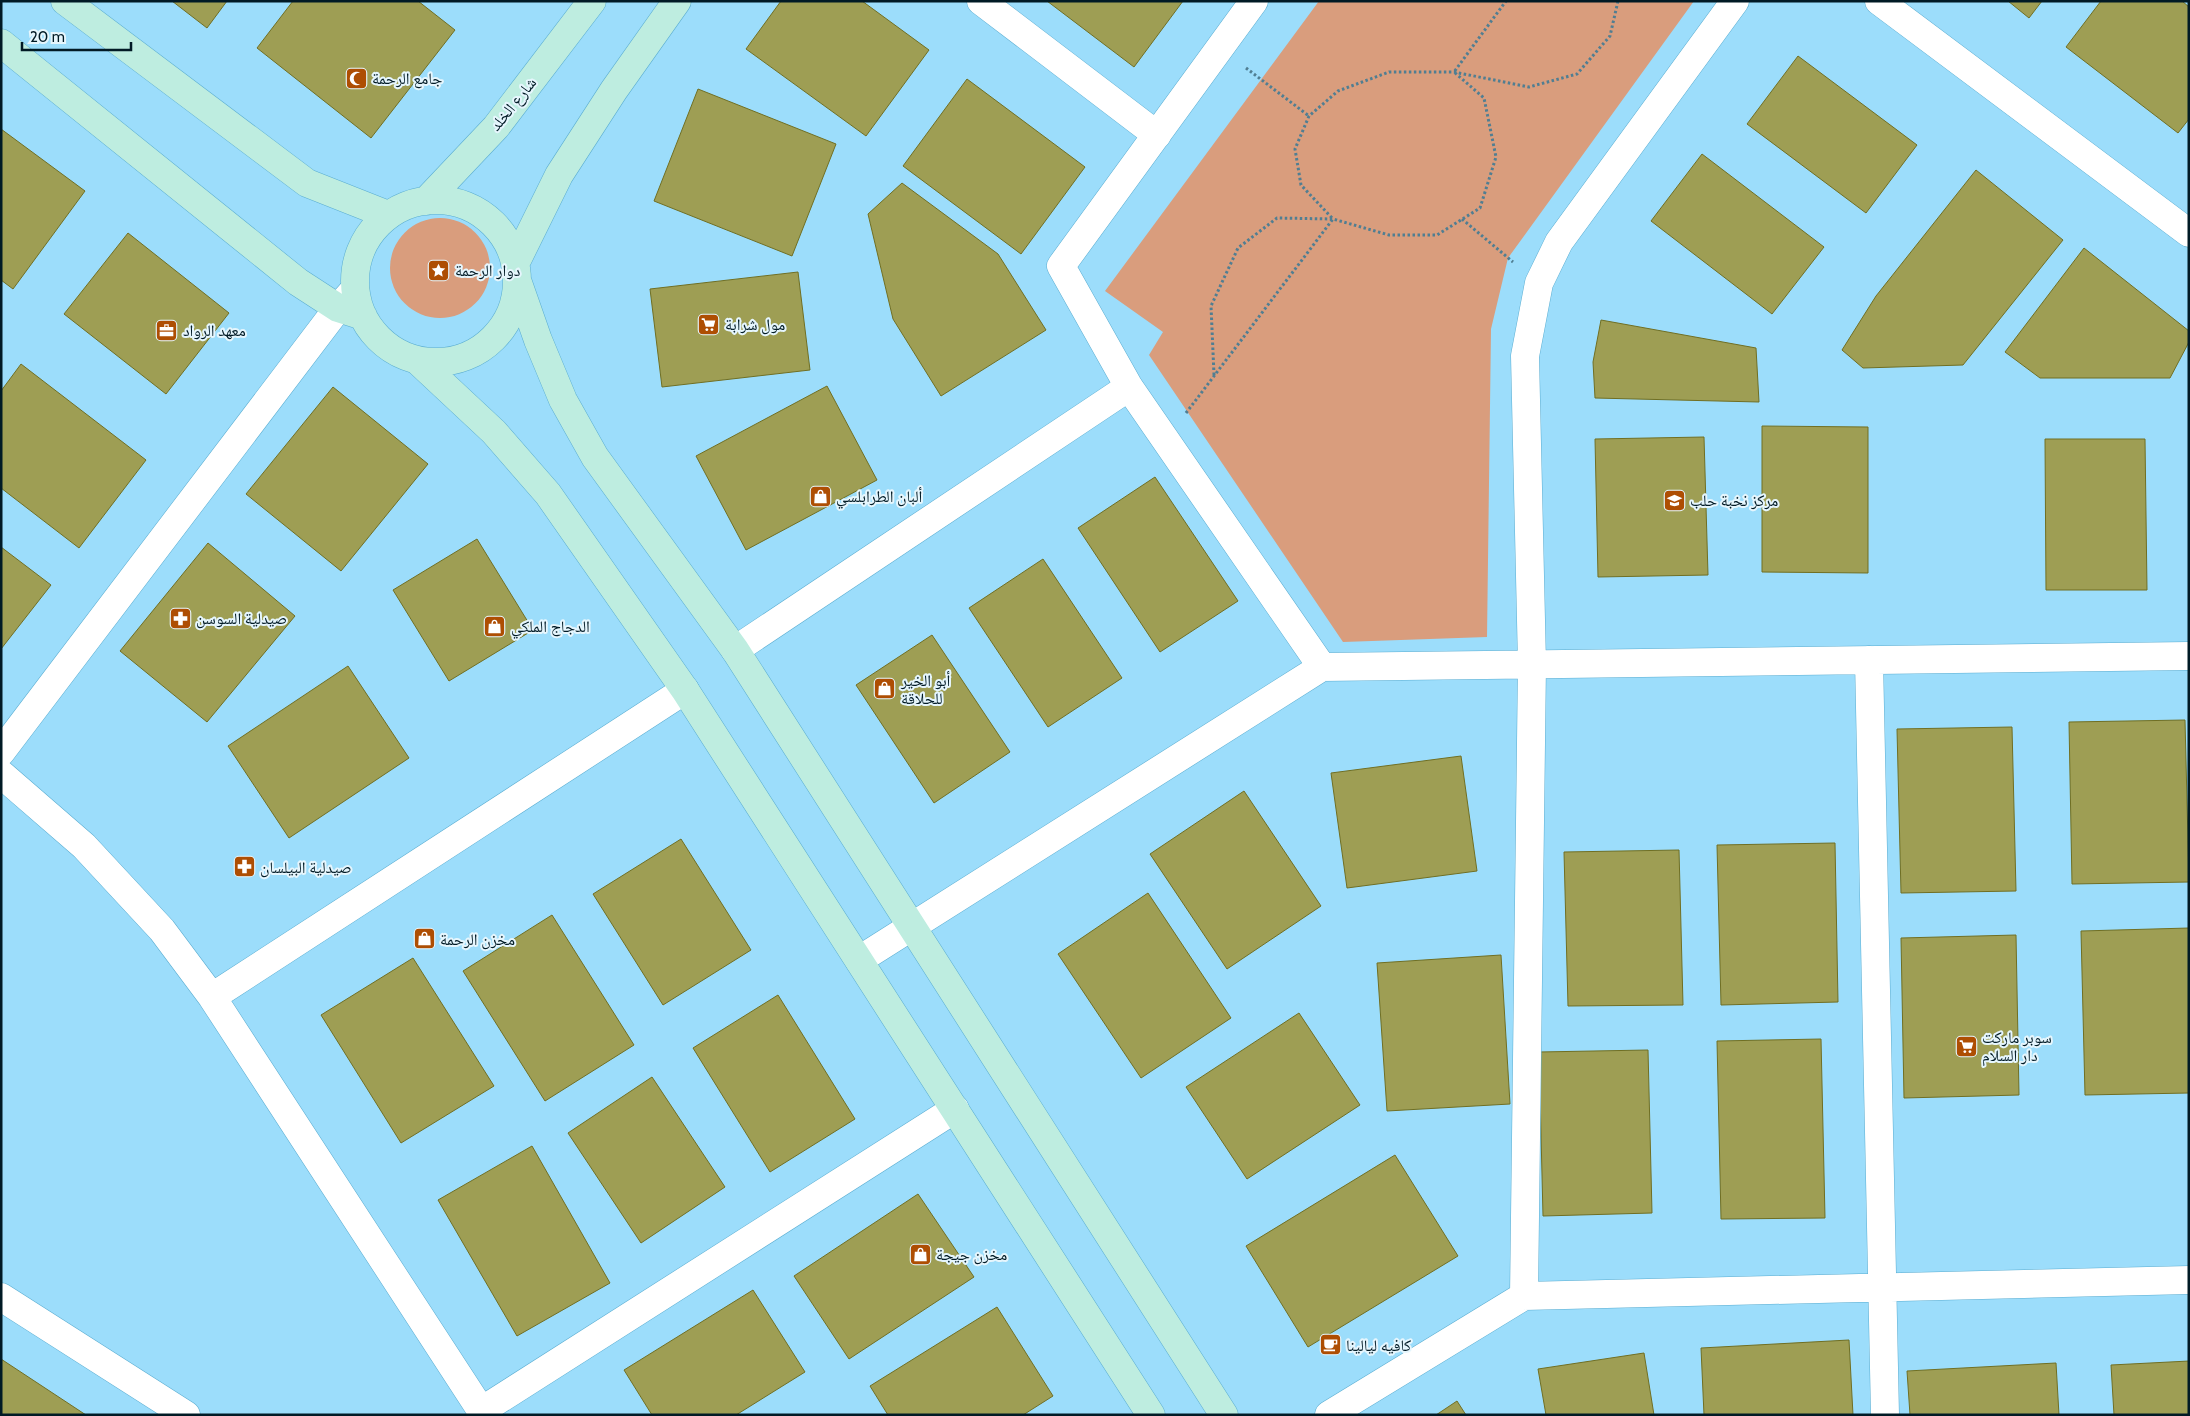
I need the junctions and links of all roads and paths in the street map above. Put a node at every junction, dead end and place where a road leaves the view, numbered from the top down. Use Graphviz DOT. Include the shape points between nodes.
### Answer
graph roads {
  1 [pos="65,1"];
  2 [pos="592,1"];
  3 [pos="676,1"];
  4 [pos="981,1"];
  5 [pos="1254,1"];
  6 [pos="1506,1"];
  7 [pos="1618,1"];
  8 [pos="1736,1"];
  9 [pos="1879,1"];
  10 [pos="1,43"];
  11 [pos="1220,48"];
  12 [pos="1454,72"];
  13 [pos="1309,116"];
  14 [pos="1157,135"];
  15 [pos="426,201"];
  16 [pos="388,216"];
  17 [pos="1333,219"];
  18 [pos="1462,219"];
  19 [pos="2189,233"];
  20 [pos="516,272"];
  21 [pos="1539,283"];
  22 [pos="352,305"];
  23 [pos="418,361"];
  24 [pos="1214,376"];
  25 [pos="1130,387"];
  26 [pos="1166,439"];
  27 [pos="735,650"];
  28 [pos="2189,656"];
  29 [pos="1869,660"];
  30 [pos="1532,664"];
  31 [pos="1322,667"];
  32 [pos="686,690"];
  33 [pos="1,752"];
  34 [pos="1,774"];
  35 [pos="911,926"];
  36 [pos="859,960"];
  37 [pos="212,997"];
  38 [pos="955,1109"];
  39 [pos="2189,1280"];
  40 [pos="1882,1287"];
  41 [pos="1524,1296"];
  42 [pos="1,1297"];
  43 [pos="482,1413"];
  44 [pos="186,1415"];
  45 [pos="1151,1415"];
  46 [pos="1224,1415"];
  47 [pos="1330,1415"];
  48 [pos="1885,1415"];
  1 -- 16 [label="street" via="307,183"];
  2 -- 15 [label="street, شارع الخلد" via="496,127"];
  3 -- 20 [label="street" via="559,176"];
  4 -- 14 [label="street"];
  5 -- 11 [label="street"];
  6 -- 12 [label="path"];
  7 -- 12 [label="path" via="1610,36 1576,74 1529,87"];
  8 -- 21 [label="street" via="1559,242"];
  9 -- 19 [label="street"];
  10 -- 22 [label="street" via="298,282"];
  11 -- 13 [label="path"];
  11 -- 14 [label="street"];
  12 -- 13 [label="path" via="1389,72 1338,91"];
  12 -- 18 [label="path" via="1484,98 1496,157 1480,208"];
  13 -- 17 [label="path" via="1295,150 1302,185"];
  14 -- 25 [label="street" via="1061,266"];
  15 -- 16 [label="street" via="406,206"];
  15 -- 20 [label="street" via="456,202 482,215 503,237"];
  16 -- 22 [label="street" via="369,235 357,261"];
  17 -- 18 [label="path" via="1389,235 1437,235"];
  17 -- 24 [label="path"];
  17 -- 24 [label="path" via="1277,218 1238,248 1211,306"];
  18 -- 21 [label="path"];
  20 -- 23 [label="street" via="511,312 488,344 466,357 443,362"];
  20 -- 27 [label="street" via="538,340 564,400 595,457"];
  21 -- 30 [label="street" via="1526,356"];
  22 -- 23 [label="street" via="377,336 396,352"];
  22 -- 33 [label="street"];
  23 -- 32 [label="street" via="494,432 548,494"];
  24 -- 26 [label="path"];
  25 -- 26 [label="street"];
  25 -- 27 [label="street"];
  26 -- 31 [label="street"];
  27 -- 35 [label="street"];
  28 -- 29 [label="street"];
  29 -- 30 [label="street"];
  29 -- 40 [label="street"];
  30 -- 31 [label="street"];
  30 -- 41 [label="street"];
  31 -- 35 [label="street"];
  32 -- 36 [label="street"];
  32 -- 37 [label="street"];
  34 -- 37 [label="street" via="84,846 162,930"];
  35 -- 36 [label="street"];
  35 -- 46 [label="street"];
  36 -- 38 [label="street"];
  37 -- 43 [label="street"];
  38 -- 43 [label="street"];
  38 -- 45 [label="street"];
  39 -- 40 [label="street"];
  40 -- 41 [label="street"];
  40 -- 48 [label="street"];
  41 -- 47 [label="street"];
  42 -- 44 [label="street"];
}
